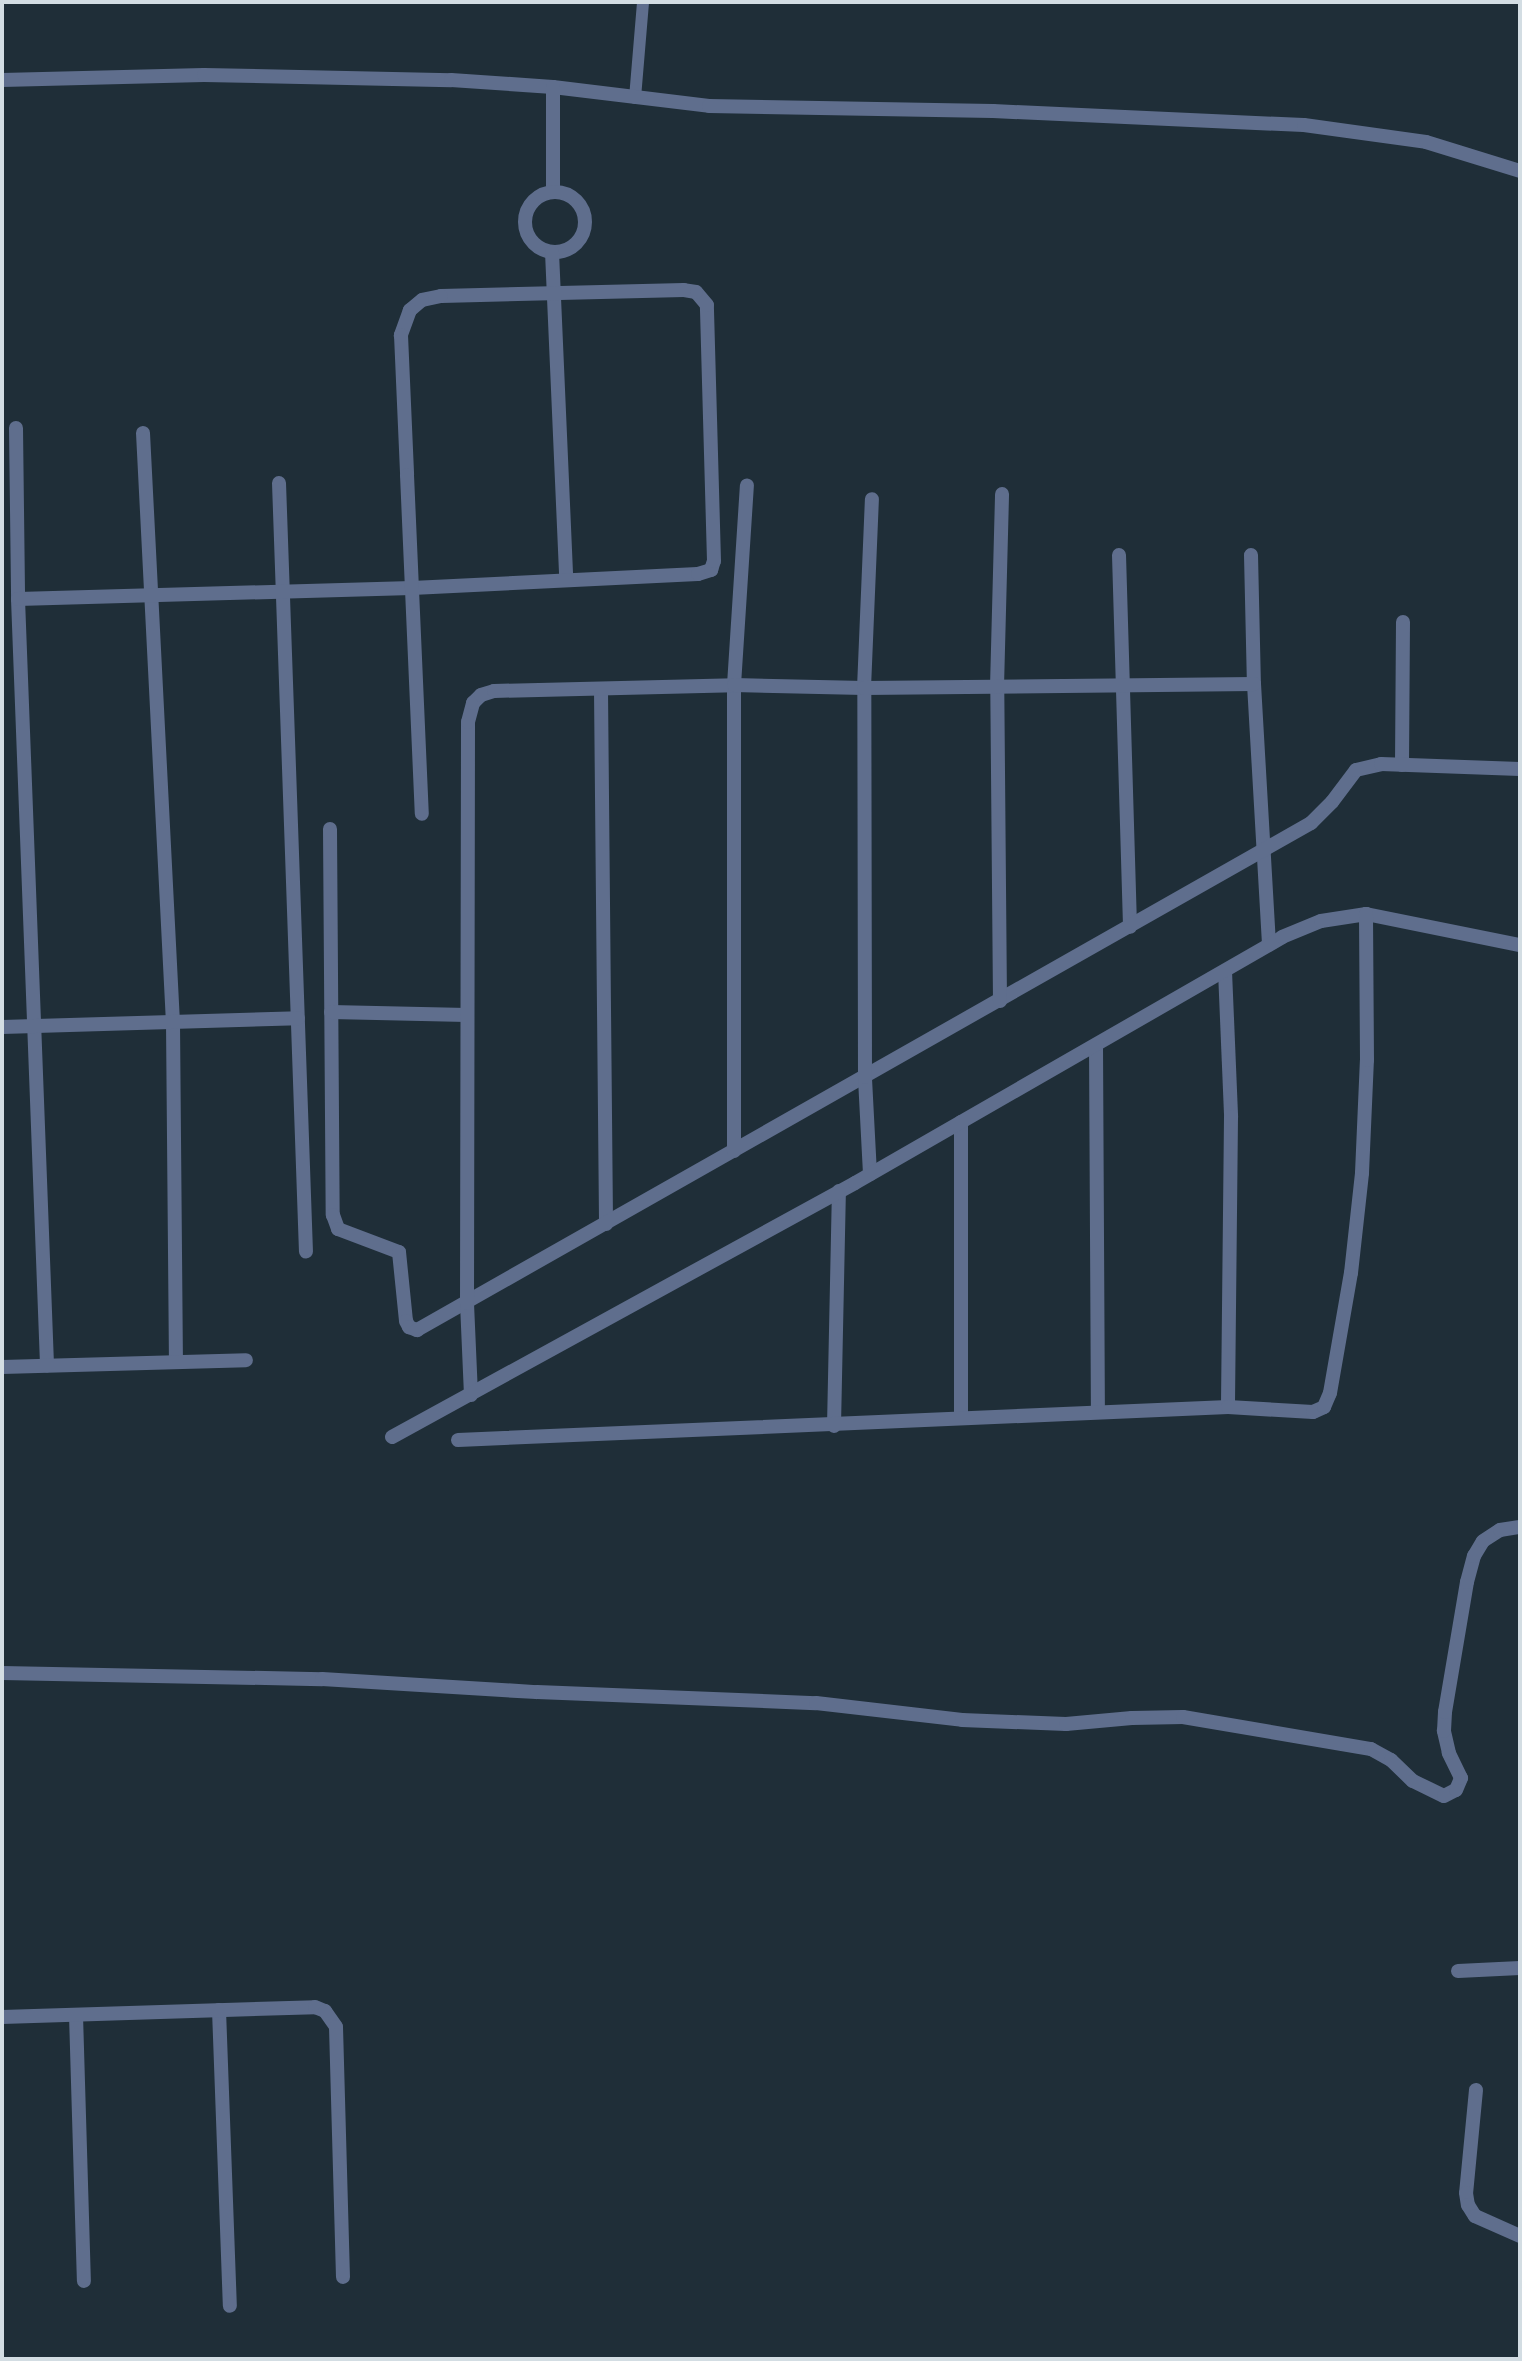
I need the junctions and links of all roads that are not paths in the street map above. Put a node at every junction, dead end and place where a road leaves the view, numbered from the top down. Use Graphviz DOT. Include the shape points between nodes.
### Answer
graph roads {
  1 [pos="643,2"];
  2 [pos="2,80"];
  3 [pos="553,87"];
  4 [pos="635,98"];
  5 [pos="1520,170"];
  6 [pos="553,192"];
  7 [pos="552,252"];
  8 [pos="554,295"];
  9 [pos="16,428"];
  10 [pos="143,433"];
  11 [pos="279,483"];
  12 [pos="747,485"];
  13 [pos="1002,494"];
  14 [pos="872,499"];
  15 [pos="1119,555"];
  16 [pos="1251,555"];
  17 [pos="566,578"];
  18 [pos="412,588"];
  19 [pos="284,592"];
  20 [pos="152,597"];
  21 [pos="18,599"];
  22 [pos="1403,622"];
  23 [pos="1254,684"];
  24 [pos="734,685"];
  25 [pos="1122,686"];
  26 [pos="998,687"];
  27 [pos="864,688"];
  28 [pos="601,690"];
  29 [pos="1402,765"];
  30 [pos="1520,769"];
  31 [pos="422,814"];
  32 [pos="330,829"];
  33 [pos="1264,851"];
  34 [pos="1366,914"];
  35 [pos="1130,927"];
  36 [pos="1269,945"];
  37 [pos="1520,945"];
  38 [pos="1225,971"];
  39 [pos="1000,1001"];
  40 [pos="331,1012"];
  41 [pos="467,1015"];
  42 [pos="298,1018"];
  43 [pos="173,1023"];
  44 [pos="33,1026"];
  45 [pos="2,1027"];
  46 [pos="1096,1045"];
  47 [pos="865,1077"];
  48 [pos="961,1122"];
  49 [pos="734,1151"];
  50 [pos="870,1174"];
  51 [pos="839,1192"];
  52 [pos="606,1224"];
  53 [pos="306,1252"];
  54 [pos="467,1303"];
  55 [pos="246,1360"];
  56 [pos="176,1362"];
  57 [pos="47,1365"];
  58 [pos="2,1367"];
  59 [pos="471,1395"];
  60 [pos="1228,1407"];
  61 [pos="1098,1412"];
  62 [pos="961,1418"];
  63 [pos="834,1426"];
  64 [pos="392,1437"];
  65 [pos="458,1440"];
  66 [pos="1520,1527"];
  67 [pos="2,1674"];
  68 [pos="1520,1968"];
  69 [pos="1458,1971"];
  70 [pos="219,2010"];
  71 [pos="76,2015"];
  72 [pos="2,2017"];
  73 [pos="1476,2090"];
  74 [pos="1520,2236"];
  75 [pos="343,2277"];
  76 [pos="84,2281"];
  77 [pos="230,2306"];
  1 -- 4 [label="lane"];
  2 -- 3 [label="street" via="204,75"];
  3 -- 4 [label="street"];
  3 -- 6 [label="street"];
  4 -- 5 [label="street" via="709,106 993,111 1304,125 1426,142"];
  6 -- 7 [label="street" via="534,200 525,218 534,244"];
  6 -- 7 [label="street" via="580,206 584,228 572,246"];
  7 -- 8 [label="street"];
  8 -- 17 [label="street"];
  8 -- 17 [label="street" via="684,290 696,292 707,305 715,561 711,570"];
  8 -- 18 [label="street" via="441,296 422,300 410,310 401,335"];
  9 -- 21 [label="street"];
  10 -- 20 [label="street"];
  11 -- 19 [label="street"];
  12 -- 24 [label="street"];
  13 -- 26 [label="street"];
  14 -- 27 [label="street"];
  15 -- 25 [label="street"];
  16 -- 23 [label="street"];
  17 -- 18 [label="street"];
  18 -- 19 [label="street"];
  18 -- 31 [label="street"];
  19 -- 20 [label="street"];
  19 -- 42 [label="street"];
  20 -- 21 [label="street"];
  20 -- 43 [label="street"];
  21 -- 44 [label="street"];
  22 -- 29 [label="street"];
  23 -- 25 [label="street"];
  23 -- 33 [label="street"];
  24 -- 27 [label="street"];
  24 -- 28 [label="street"];
  24 -- 49 [label="street"];
  25 -- 26 [label="street"];
  25 -- 35 [label="street"];
  26 -- 27 [label="street"];
  26 -- 39 [label="street"];
  27 -- 47 [label="street"];
  28 -- 41 [label="street" via="494,691 472,703 468,722"];
  28 -- 52 [label="street"];
  29 -- 30 [label="street"];
  29 -- 33 [label="street" via="1356,770 1311,823"];
  32 -- 40 [label="street"];
  33 -- 35 [label="street"];
  33 -- 36 [label="street"];
  34 -- 36 [label="street" via="1321,921"];
  34 -- 37 [label="street"];
  34 -- 60 [label="street" via="1362,1173 1328,1401 1312,1412"];
  35 -- 39 [label="street"];
  36 -- 38 [label="street"];
  38 -- 46 [label="street"];
  38 -- 60 [label="street" via="1231,1117"];
  39 -- 47 [label="street"];
  40 -- 41 [label="street"];
  40 -- 54 [label="street" via="333,1215 338,1229 399,1252 409,1327 424,1328"];
  41 -- 54 [label="street"];
  42 -- 43 [label="street"];
  42 -- 53 [label="street"];
  43 -- 44 [label="street"];
  43 -- 56 [label="street"];
  44 -- 45 [label="street"];
  44 -- 57 [label="street"];
  46 -- 48 [label="street"];
  46 -- 61 [label="street"];
  47 -- 49 [label="street"];
  47 -- 50 [label="street"];
  48 -- 50 [label="street"];
  48 -- 62 [label="street"];
  49 -- 52 [label="street"];
  50 -- 51 [label="street"];
  51 -- 59 [label="street"];
  51 -- 63 [label="street"];
  52 -- 54 [label="street"];
  54 -- 59 [label="street"];
  55 -- 56 [label="street"];
  56 -- 57 [label="street"];
  57 -- 58 [label="street"];
  59 -- 64 [label="street"];
  60 -- 61 [label="street"];
  61 -- 62 [label="street"];
  62 -- 63 [label="street"];
  63 -- 65 [label="street"];
  66 -- 67 [label="street" via="1500,1530 1483,1541 1470,1569 1444,1712 1449,1753 1461,1778 1456,1790 1444,1796 1413,1781 1371,1749 1183,1717 1027,1723 816,1703 322,1679"];
  68 -- 69 [label="street"];
  70 -- 71 [label="street"];
  70 -- 75 [label="street" via="315,2007 331,2016 336,2027"];
  70 -- 77 [label="street"];
  71 -- 72 [label="street"];
  71 -- 76 [label="street"];
  73 -- 74 [label="street" via="1468,2205 1475,2216"];
}
